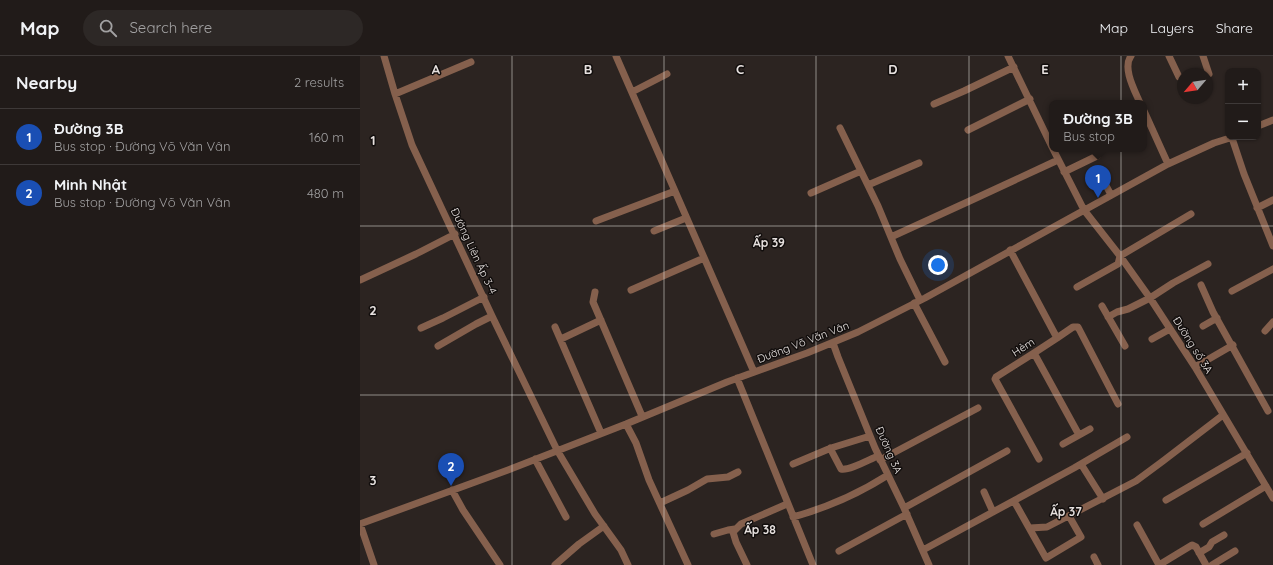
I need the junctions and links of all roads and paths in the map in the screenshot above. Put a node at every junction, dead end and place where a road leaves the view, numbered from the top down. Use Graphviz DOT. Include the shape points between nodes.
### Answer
graph roads {
  1 [pos="384,56"];
  2 [pos="616,56"];
  3 [pos="1008,56"];
  4 [pos="1131,56"];
  5 [pos="1169,56"];
  6 [pos="1203,56"];
  7 [pos="471,62"];
  8 [pos="1014,67"];
  9 [pos="1206,68"];
  10 [pos="1177,73"];
  11 [pos="667,74"];
  12 [pos="632,92"];
  13 [pos="395,94"];
  14 [pos="1030,99"];
  15 [pos="1139,100"];
  16 [pos="934,104"];
  17 [pos="1147,118"];
  18 [pos="1273,120"];
  19 [pos="1261,125"];
  20 [pos="840,128"];
  21 [pos="968,130"];
  22 [pos="1225,140"];
  23 [pos="1234,140"];
  24 [pos="1049,141"];
  25 [pos="1054,152"];
  26 [pos="1097,156"];
  27 [pos="1058,160"];
  28 [pos="919,163"];
  29 [pos="1168,164"];
  30 [pos="1098,170"];
  31 [pos="861,171"];
  32 [pos="1064,172"];
  33 [pos="868,185"];
  34 [pos="675,191"];
  35 [pos="811,193"];
  36 [pos="1111,195"];
  37 [pos="1273,200"];
  38 [pos="1257,208"];
  39 [pos="1084,210"];
  40 [pos="1191,214"];
  41 [pos="686,218"];
  42 [pos="596,221"];
  43 [pos="654,231"];
  44 [pos="454,234"];
  45 [pos="891,237"];
  46 [pos="1273,246"];
  47 [pos="1010,250"];
  48 [pos="1120,256"];
  49 [pos="704,258"];
  50 [pos="1208,264"];
  51 [pos="1273,269"];
  52 [pos="360,280"];
  53 [pos="1201,285"];
  54 [pos="1077,287"];
  55 [pos="631,290"];
  56 [pos="1232,291"];
  57 [pos="595,292"];
  58 [pos="484,297"];
  59 [pos="1150,298"];
  60 [pos="917,302"];
  61 [pos="1102,306"];
  62 [pos="492,316"];
  63 [pos="1108,317"];
  64 [pos="1217,318"];
  65 [pos="601,320"];
  66 [pos="1273,322"];
  67 [pos="555,326"];
  68 [pos="1202,326"];
  69 [pos="421,328"];
  70 [pos="1170,329"];
  71 [pos="1265,331"];
  72 [pos="1057,338"];
  73 [pos="561,339"];
  74 [pos="1152,339"];
  75 [pos="833,342"];
  76 [pos="1233,345"];
  77 [pos="438,346"];
  78 [pos="1125,346"];
  79 [pos="1034,353"];
  80 [pos="945,362"];
  81 [pos="1195,367"];
  82 [pos="754,372"];
  83 [pos="737,378"];
  84 [pos="1118,404"];
  85 [pos="978,408"];
  86 [pos="1268,410"];
  87 [pos="1223,415"];
  88 [pos="642,416"];
  89 [pos="626,424"];
  90 [pos="1090,429"];
  91 [pos="601,433"];
  92 [pos="1079,435"];
  93 [pos="870,436"];
  94 [pos="1127,437"];
  95 [pos="1063,444"];
  96 [pos="830,448"];
  97 [pos="557,450"];
  98 [pos="1007,451"];
  99 [pos="1247,453"];
  100 [pos="879,458"];
  101 [pos="535,459"];
  102 [pos="1039,459"];
  103 [pos="793,464"];
  104 [pos="1081,464"];
  105 [pos="738,472"];
  106 [pos="888,475"];
  107 [pos="1266,486"];
  108 [pos="452,490"];
  109 [pos="984,492"];
  110 [pos="1103,498"];
  111 [pos="1273,498"];
  112 [pos="1166,500"];
  113 [pos="1014,501"];
  114 [pos="660,503"];
  115 [pos="787,504"];
  116 [pos="906,511"];
  117 [pos="993,512"];
  118 [pos="1069,516"];
  119 [pos="566,517"];
  120 [pos="793,517"];
  121 [pos="360,524"];
  122 [pos="1203,524"];
  123 [pos="604,526"];
  124 [pos="1137,526"];
  125 [pos="1030,528"];
  126 [pos="736,529"];
  127 [pos="714,534"];
  128 [pos="1224,535"];
  129 [pos="923,550"];
  130 [pos="839,551"];
  131 [pos="1235,551"];
  132 [pos="1199,554"];
  133 [pos="1094,558"];
  134 [pos="626,563"];
  135 [pos="374,565"];
  136 [pos="500,565"];
  137 [pos="555,565"];
  138 [pos="688,565"];
  139 [pos="747,565"];
  140 [pos="813,565"];
  141 [pos="929,565"];
  142 [pos="1098,565"];
  143 [pos="1159,565"];
  144 [pos="1206,565"];
  145 [pos="1212,565"];
  1 -- 13 [label="street, Đường Liên Ấp 3-4"];
  2 -- 12 [label="street"];
  3 -- 8 [label="street, Đường số 3A"];
  4 -- 15 [label="street" via="1127,70"];
  5 -- 10 [label="street"];
  6 -- 9 [label="street"];
  7 -- 13 [label="street"];
  8 -- 14 [label="street, Đường số 3A"];
  8 -- 16 [label="street"];
  11 -- 12 [label="street"];
  12 -- 34 [label="street"];
  13 -- 44 [label="street, Đường Liên Ấp 3-4" via="412,145"];
  14 -- 21 [label="street"];
  14 -- 24 [label="street, Đường số 3A"];
  17 -- 29 [label="street"];
  18 -- 19 [label="street"];
  20 -- 31 [label="street"];
  22 -- 29 [label="street, Đường Võ Văn Vân"];
  23 -- 38 [label="street"];
  25 -- 27 [label="street, Đường số 3A"];
  26 -- 32 [label="street"];
  27 -- 32 [label="street, Đường số 3A"];
  27 -- 45 [label="street"];
  28 -- 33 [label="street"];
  29 -- 36 [label="street, Đường Võ Văn Vân"];
  30 -- 36 [label="street"];
  31 -- 33 [label="street"];
  31 -- 35 [label="street"];
  32 -- 39 [label="street, Đường số 3A"];
  33 -- 45 [label="street"];
  34 -- 41 [label="street"];
  34 -- 42 [label="street"];
  36 -- 39 [label="street, Đường Võ Văn Vân"];
  37 -- 38 [label="street"];
  38 -- 46 [label="street"];
  39 -- 47 [label="street, Đường Võ Văn Vân"];
  39 -- 48 [label="street, Đường số 3A"];
  40 -- 48 [label="street"];
  41 -- 43 [label="street"];
  41 -- 49 [label="street"];
  44 -- 52 [label="street"];
  44 -- 58 [label="street, Đường Liên Ấp 3-4"];
  45 -- 60 [label="street"];
  47 -- 60 [label="street, Đường Võ Văn Vân"];
  47 -- 72 [label="street"];
  48 -- 54 [label="street" via="1118,264"];
  48 -- 59 [label="street, Đường số 3A"];
  49 -- 55 [label="street"];
  49 -- 82 [label="street"];
  50 -- 59 [label="street"];
  51 -- 56 [label="street"];
  53 -- 64 [label="street"];
  57 -- 65 [label="street" via="593,302"];
  58 -- 62 [label="street, Đường Liên Ấp 3-4"];
  58 -- 69 [label="street"];
  59 -- 63 [label="street"];
  59 -- 70 [label="street, Đường số 3A"];
  60 -- 75 [label="street, Đường Võ Văn Vân"];
  60 -- 80 [label="street"];
  61 -- 63 [label="street"];
  62 -- 77 [label="street"];
  62 -- 97 [label="street, Đường Liên Ấp 3-4"];
  63 -- 78 [label="street"];
  64 -- 68 [label="street"];
  64 -- 76 [label="street"];
  65 -- 73 [label="street"];
  65 -- 88 [label="street"];
  66 -- 71 [label="street"];
  67 -- 73 [label="street"];
  70 -- 74 [label="street"];
  70 -- 81 [label="street, Đường số 3A"];
  72 -- 79 [label="street, Hẻm"];
  72 -- 84 [label="street, Hẻm" via="1073,327 1078,327"];
  73 -- 91 [label="street"];
  75 -- 82 [label="street, Đường Võ Văn Vân"];
  75 -- 93 [label="street, Đường 3A"];
  76 -- 81 [label="street"];
  76 -- 86 [label="street"];
  79 -- 92 [label="street"];
  79 -- 102 [label="street, Hẻm" via="995,379"];
  81 -- 87 [label="street, Đường số 3A"];
  82 -- 83 [label="street, Đường Võ Văn Vân"];
  83 -- 88 [label="street, Đường Võ Văn Vân"];
  83 -- 115 [label="street"];
  85 -- 100 [label="street"];
  87 -- 99 [label="street, Đường số 3A"];
  87 -- 110 [label="street" via="1142,477"];
  88 -- 89 [label="street, Đường Võ Văn Vân"];
  89 -- 91 [label="street, Đường Võ Văn Vân"];
  89 -- 114 [label="street"];
  90 -- 92 [label="street"];
  91 -- 97 [label="street, Đường Võ Văn Vân"];
  92 -- 95 [label="street"];
  93 -- 96 [label="street"];
  93 -- 100 [label="street, Đường 3A"];
  94 -- 104 [label="street"];
  96 -- 100 [label="street" via="840,469 843,470"];
  96 -- 103 [label="street"];
  97 -- 101 [label="street, Đường Võ Văn Vân"];
  97 -- 123 [label="street, Đường Liên Ấp 3-4"];
  98 -- 116 [label="street"];
  99 -- 107 [label="street, Đường số 3A"];
  99 -- 112 [label="street"];
  100 -- 106 [label="street, Đường 3A"];
  101 -- 108 [label="street, Đường Võ Văn Vân"];
  101 -- 119 [label="street"];
  104 -- 110 [label="street"];
  104 -- 113 [label="street"];
  105 -- 114 [label="street" via="728,477 707,479"];
  106 -- 116 [label="street, Đường 3A"];
  106 -- 120 [label="street" via="819,510"];
  107 -- 111 [label="street, Đường số 3A"];
  107 -- 122 [label="street"];
  108 -- 121 [label="street, Đường Võ Văn Vân"];
  108 -- 136 [label="street"];
  109 -- 117 [label="street"];
  110 -- 118 [label="street"];
  113 -- 117 [label="street"];
  113 -- 125 [label="street"];
  114 -- 138 [label="street"];
  115 -- 120 [label="street"];
  115 -- 126 [label="street" via="741,524"];
  116 -- 129 [label="street, Đường 3A"];
  116 -- 130 [label="street"];
  117 -- 129 [label="street"];
  118 -- 125 [label="street" via="1047,527"];
  118 -- 125 [label="street" via="1081,538 1046,558"];
  120 -- 140 [label="street"];
  121 -- 135 [label="street"];
  123 -- 134 [label="street, Đường Liên Ấp 3-4" via="621,550"];
  123 -- 137 [label="street"];
  124 -- 143 [label="street"];
  126 -- 127 [label="street"];
  126 -- 139 [label="street" via="736,542"];
  128 -- 132 [label="street"];
  129 -- 141 [label="street, Đường 3A"];
  131 -- 145 [label="street"];
  132 -- 143 [label="street" via="1192,545"];
  132 -- 144 [label="street"];
  133 -- 142 [label="street"];
}
